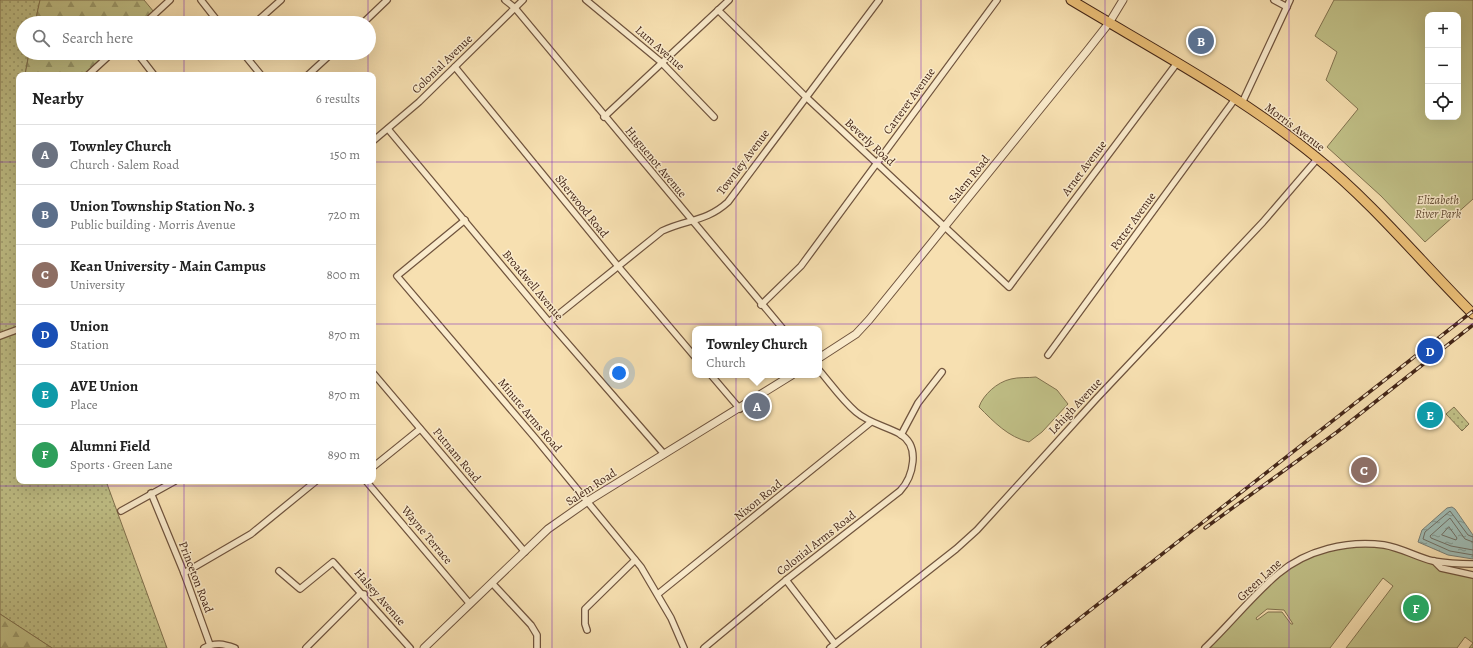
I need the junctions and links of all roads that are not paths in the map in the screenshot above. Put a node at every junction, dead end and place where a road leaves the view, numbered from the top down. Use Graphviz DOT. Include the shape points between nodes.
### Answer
graph roads {
  1 [pos="170,0"];
  2 [pos="201,0"];
  3 [pos="281,0"];
  4 [pos="387,0"];
  5 [pos="505,0"];
  6 [pos="523,0"];
  7 [pos="586,0"];
  8 [pos="729,0"];
  9 [pos="878,0"];
  10 [pos="997,0"];
  11 [pos="1071,0"];
  12 [pos="1123,0"];
  13 [pos="1274,0"];
  14 [pos="1290,0"];
  15 [pos="1287,7"];
  16 [pos="515,8"];
  17 [pos="718,10"];
  18 [pos="153,16"];
  19 [pos="214,16"];
  20 [pos="264,16"];
  21 [pos="370,16"];
  22 [pos="1109,23"];
  23 [pos="104,60"];
  24 [pos="142,60"];
  25 [pos="249,60"];
  26 [pos="324,60"];
  27 [pos="661,62"];
  28 [pos="1176,63"];
  29 [pos="455,67"];
  30 [pos="91,72"];
  31 [pos="152,72"];
  32 [pos="259,72"];
  33 [pos="311,72"];
  34 [pos="806,97"];
  35 [pos="1238,101"];
  36 [pos="604,117"];
  37 [pos="714,117"];
  38 [pos="388,128"];
  39 [pos="376,138"];
  40 [pos="1318,158"];
  41 [pos="877,164"];
  42 [pos="465,220"];
  43 [pos="691,221"];
  44 [pos="944,227"];
  45 [pos="617,265"];
  46 [pos="1009,287"];
  47 [pos="761,305"];
  48 [pos="1473,314"];
  49 [pos="549,322"];
  50 [pos="780,326"];
  51 [pos="16,330"];
  52 [pos="0,336"];
  53 [pos="692,352"];
  54 [pos="1048,355"];
  55 [pos="822,356"];
  56 [pos="942,372"];
  57 [pos="822,374"];
  58 [pos="376,377"];
  59 [pos="714,378"];
  60 [pos="787,378"];
  61 [pos="740,409"];
  62 [pos="871,422"];
  63 [pos="420,429"];
  64 [pos="900,434"];
  65 [pos="664,454"];
  66 [pos="376,465"];
  67 [pos="169,484"];
  68 [pos="312,484"];
  69 [pos="369,484"];
  70 [pos="151,494"];
  71 [pos="588,501"];
  72 [pos="121,511"];
  73 [pos="525,552"];
  74 [pos="635,560"];
  75 [pos="1434,561"];
  76 [pos="1473,564"];
  77 [pos="279,570"];
  78 [pos="184,573"];
  79 [pos="1473,575"];
  80 [pos="786,580"];
  81 [pos="492,583"];
  82 [pos="364,594"];
  83 [pos="658,594"];
  84 [pos="470,604"];
  85 [pos="587,630"];
  86 [pos="210,645"];
  87 [pos="832,646"];
  88 [pos="204,648"];
  89 [pos="235,648"];
  90 [pos="306,648"];
  91 [pos="410,648"];
  92 [pos="424,648"];
  93 [pos="537,648"];
  94 [pos="684,648"];
  95 [pos="704,648"];
  96 [pos="1205,648"];
  1 -- 18 [label="street"];
  2 -- 19 [label="street"];
  3 -- 20 [label="street"];
  4 -- 21 [label="street"];
  5 -- 16 [label="street, Huguenot Avenue"];
  6 -- 16 [label="street, Colonial Avenue"];
  7 -- 27 [label="street, Lum Avenue"];
  8 -- 17 [label="street"];
  9 -- 34 [label="street, Townley Avenue"];
  10 -- 41 [label="street, Carteret Avenue"];
  11 -- 22 [label="main road, Morris Avenue"];
  12 -- 22 [label="street, Salem Road"];
  13 -- 15 [label="street"];
  14 -- 15 [label="street, Potter Avenue"];
  15 -- 35 [label="street, Potter Avenue"];
  16 -- 29 [label="street, Colonial Avenue"];
  16 -- 36 [label="street, Huguenot Avenue"];
  17 -- 27 [label="street"];
  17 -- 34 [label="street, Beverly Road"];
  22 -- 28 [label="main road, Morris Avenue"];
  22 -- 44 [label="street, Salem Road"];
  23 -- 30 [label="street"];
  24 -- 31 [label="street"];
  25 -- 32 [label="street"];
  26 -- 33 [label="street"];
  27 -- 36 [label="street"];
  27 -- 37 [label="street, Lum Avenue"];
  28 -- 35 [label="main road, Morris Avenue"];
  28 -- 46 [label="street, Arnet Avenue"];
  29 -- 38 [label="street, Colonial Avenue"];
  29 -- 45 [label="street, Sherwood Road"];
  34 -- 41 [label="street, Beverly Road"];
  34 -- 43 [label="street, Townley Avenue" via="728,202 710,216"];
  35 -- 40 [label="main road, Morris Avenue"];
  35 -- 54 [label="street, Potter Avenue"];
  36 -- 43 [label="street, Huguenot Avenue"];
  38 -- 39 [label="street, Colonial Avenue"];
  38 -- 42 [label="street, Broadwell Avenue"];
  40 -- 48 [label="main road, Morris Avenue" via="1373,209"];
  40 -- 87 [label="street, Lehigh Avenue" via="1263,222 1093,402 977,530"];
  41 -- 44 [label="street, Beverly Road"];
  41 -- 47 [label="street, Carteret Avenue" via="801,266"];
  42 -- 49 [label="street, Broadwell Avenue"];
  42 -- 71 [label="street, Minute Arms Road" via="397,276"];
  43 -- 45 [label="street, Townley Avenue" via="662,231"];
  43 -- 47 [label="street, Huguenot Avenue"];
  44 -- 46 [label="street, Beverly Road"];
  44 -- 55 [label="street, Salem Road" via="856,334"];
  45 -- 49 [label="street, Townley Avenue"];
  45 -- 53 [label="street, Sherwood Road"];
  47 -- 50 [label="street, Huguenot Avenue"];
  49 -- 65 [label="street, Broadwell Avenue"];
  51 -- 52 [label="street"];
  56 -- 64 [label="street" via="918,403"];
  57 -- 62 [label="street" via="848,404"];
  58 -- 63 [label="street, Putnam Road"];
  59 -- 61 [label="street"];
  60 -- 61 [label="street, Salem Road"];
  61 -- 65 [label="street, Salem Road"];
  62 -- 64 [label="street"];
  62 -- 83 [label="street, Nixon Road"];
  63 -- 66 [label="street"];
  63 -- 73 [label="street, Putnam Road"];
  64 -- 80 [label="street, Colonial Arms Road" via="907,441 913,463 905,486"];
  65 -- 71 [label="street, Salem Road"];
  67 -- 70 [label="street"];
  68 -- 78 [label="street" via="251,534"];
  69 -- 84 [label="street, Wayne Terrace"];
  70 -- 72 [label="street"];
  70 -- 78 [label="street, Princeton Road"];
  71 -- 73 [label="street, Salem Road" via="548,529"];
  71 -- 74 [label="street, Minute Arms Road"];
  73 -- 81 [label="street, Salem Road"];
  74 -- 83 [label="street, Minute Arms Road"];
  74 -- 85 [label="street" via="585,609"];
  75 -- 76 [label="street, Green Lane"];
  75 -- 79 [label="street, Green Lane" via="1442,568"];
  75 -- 96 [label="street, Green Lane" via="1402,549 1375,544 1341,546 1314,554 1277,574"];
  77 -- 82 [label="street, Halsey Avenue" via="300,589 333,562"];
  78 -- 86 [label="street, Princeton Road"];
  80 -- 87 [label="street"];
  80 -- 95 [label="street, Colonial Arms Road"];
  81 -- 84 [label="street, Salem Road"];
  81 -- 93 [label="street" via="531,625 537,635"];
  82 -- 90 [label="street" via="360,594"];
  82 -- 91 [label="street, Halsey Avenue"];
  83 -- 94 [label="street, Minute Arms Road"];
  84 -- 92 [label="street, Salem Road"];
  86 -- 88 [label="street"];
  86 -- 89 [label="street" via="222,644"];
}
